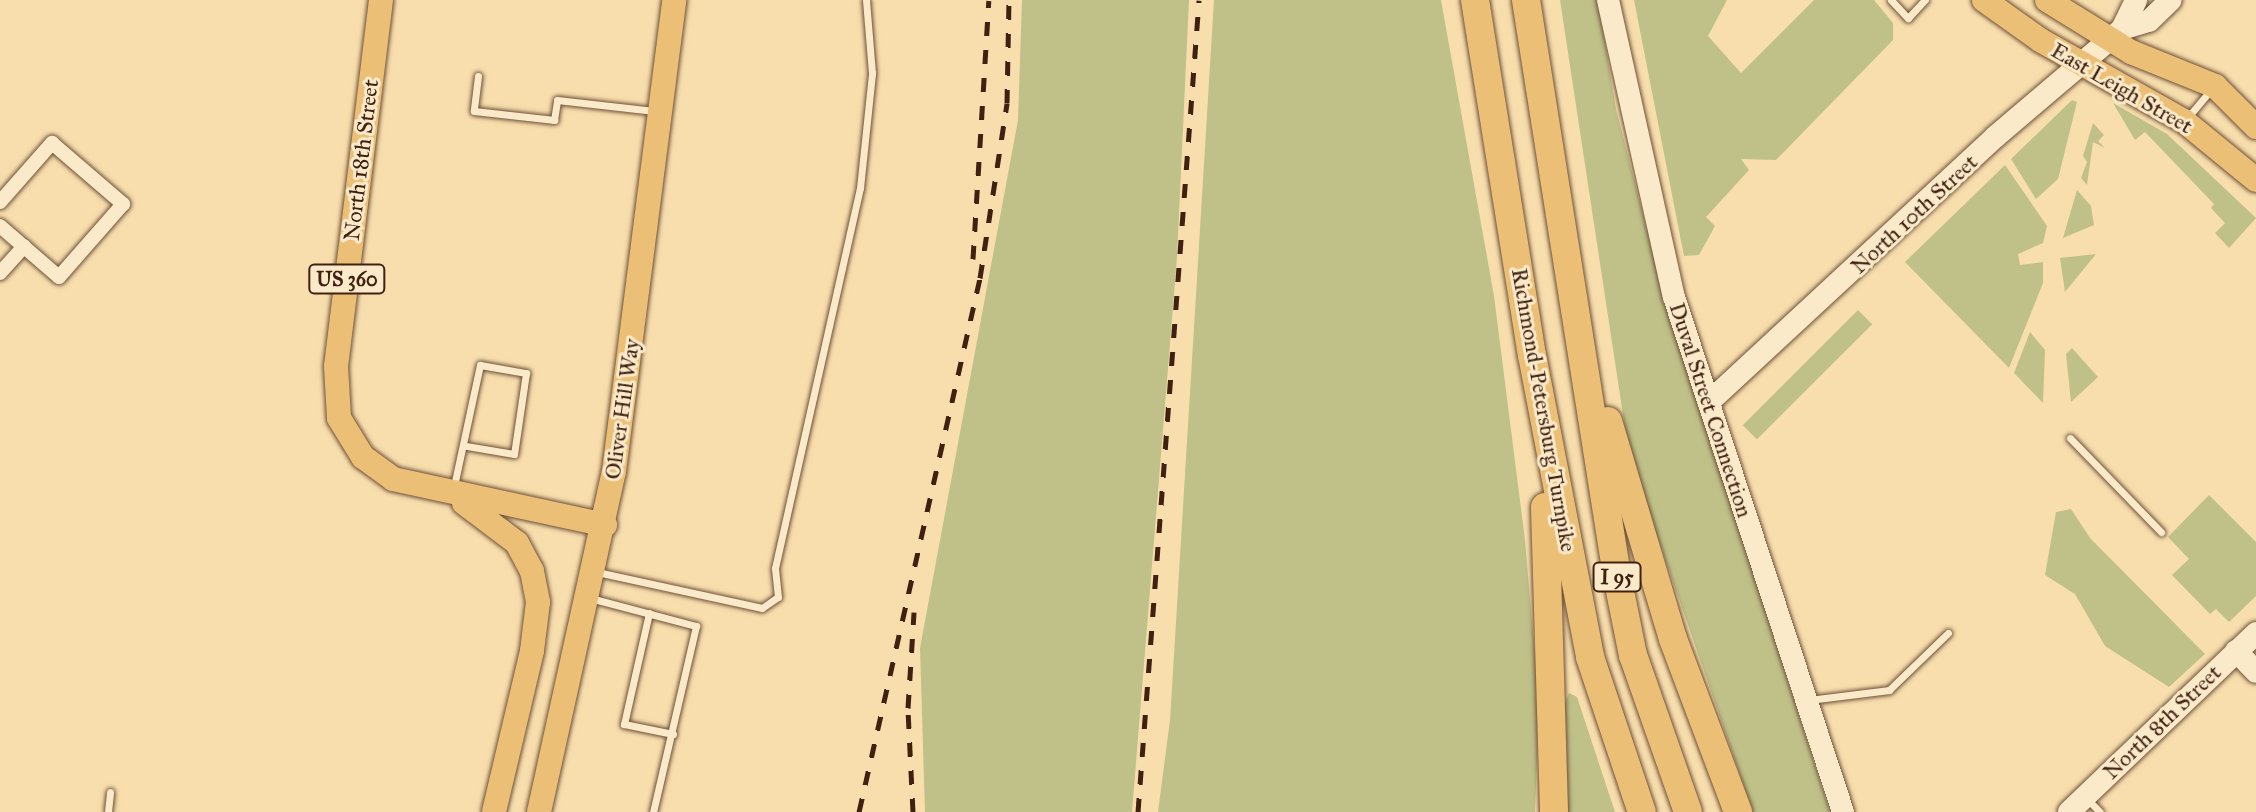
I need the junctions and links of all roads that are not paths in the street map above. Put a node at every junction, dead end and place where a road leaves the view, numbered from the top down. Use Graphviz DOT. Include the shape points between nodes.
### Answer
graph roads {
  1 [pos="381,0"];
  2 [pos="674,0"];
  3 [pos="866,0"];
  4 [pos="1475,0"];
  5 [pos="1526,0"];
  6 [pos="1608,0"];
  7 [pos="1891,0"];
  8 [pos="1925,0"];
  9 [pos="1984,0"];
  10 [pos="2047,0"];
  11 [pos="2136,0"];
  12 [pos="2171,0"];
  13 [pos="2116,35"];
  14 [pos="2084,65"];
  15 [pos="478,76"];
  16 [pos="2215,86"];
  17 [pos="660,112"];
  18 [pos="2184,121"];
  19 [pos="2256,127"];
  20 [pos="2256,180"];
  21 [pos="0,202"];
  22 [pos="0,226"];
  23 [pos="24,246"];
  24 [pos="0,273"];
  25 [pos="1579,333"];
  26 [pos="1532,355"];
  27 [pos="1709,402"];
  28 [pos="2070,438"];
  29 [pos="466,446"];
  30 [pos="448,494"];
  31 [pos="605,525"];
  32 [pos="2161,532"];
  33 [pos="595,572"];
  34 [pos="590,598"];
  35 [pos="649,613"];
  36 [pos="1948,633"];
  37 [pos="2256,633"];
  38 [pos="2236,651"];
  39 [pos="2256,672"];
  40 [pos="1803,700"];
  41 [pos="673,734"];
  42 [pos="110,792"];
  43 [pos="2085,807"];
  44 [pos="108,812"];
  45 [pos="494,812"];
  46 [pos="539,812"];
  47 [pos="653,812"];
  48 [pos="1554,812"];
  49 [pos="1642,812"];
  50 [pos="1688,812"];
  51 [pos="1738,812"];
  52 [pos="1843,812"];
  1 -- 30 [label="main road, North 18th Street / US 360" via="335,391 339,418 363,457 393,479"];
  2 -- 17 [label="main road, Oliver Hill Way"];
  3 -- 33 [label="lane" via="872,73 858,202 775,568 778,597 762,608"];
  4 -- 26 [label="highway, Richmond-Petersburg Turnpike / I 95"];
  5 -- 25 [label="highway, Richmond-Petersburg Turnpike / I 95"];
  6 -- 27 [label="street, Duval Street Connection" via="1653,214"];
  7 -- 8 [label="lane" via="1908,18"];
  9 -- 14 [label="main road, East Leigh Street"];
  10 -- 13 [label="main road, East Leigh Street"];
  11 -- 13 [label="street, North 10th Street"];
  12 -- 13 [label="street, North 10th Street" via="2149,21"];
  13 -- 14 [label="street, North 10th Street"];
  13 -- 16 [label="main road, East Leigh Street"];
  14 -- 18 [label="main road, East Leigh Street"];
  14 -- 27 [label="street, North 10th Street" via="1995,137"];
  15 -- 17 [label="lane" via="474,111 554,120 557,100"];
  16 -- 18 [label="lane"];
  16 -- 19 [label="main road, East Leigh Street"];
  17 -- 31 [label="main road, Oliver Hill Way"];
  18 -- 20 [label="main road, East Leigh Street"];
  21 -- 23 [label="street" via="52,143 123,204 59,277"];
  22 -- 23 [label="street"];
  23 -- 24 [label="street"];
  25 -- 50 [label="highway, Richmond-Petersburg Turnpike / I 95" via="1633,655"];
  25 -- 51 [label="highway" via="1673,639"];
  26 -- 48 [label="highway" via="1548,556"];
  26 -- 49 [label="highway, Richmond-Petersburg Turnpike / I 95" via="1590,657"];
  27 -- 40 [label="street, Duval Street Connection"];
  28 -- 32 [label="lane"];
  29 -- 29 [label="lane" via="480,365 526,373 514,454"];
  29 -- 30 [label="lane" via="459,480"];
  30 -- 31 [label="main road"];
  30 -- 45 [label="main road, US 360" via="506,531 525,556 536,586 532,651"];
  31 -- 33 [label="main road, Oliver Hill Way"];
  33 -- 34 [label="main road, Oliver Hill Way"];
  34 -- 35 [label="lane"];
  34 -- 46 [label="main road, Oliver Hill Way"];
  35 -- 41 [label="lane" via="696,626"];
  35 -- 41 [label="lane" via="624,724"];
  36 -- 40 [label="lane" via="1889,690"];
  37 -- 38 [label="street, North 8th Street"];
  38 -- 39 [label="street"];
  38 -- 43 [label="street, North 8th Street"];
  40 -- 52 [label="street, Duval Street Connection"];
  41 -- 47 [label="lane"];
  42 -- 44 [label="lane"];
}
